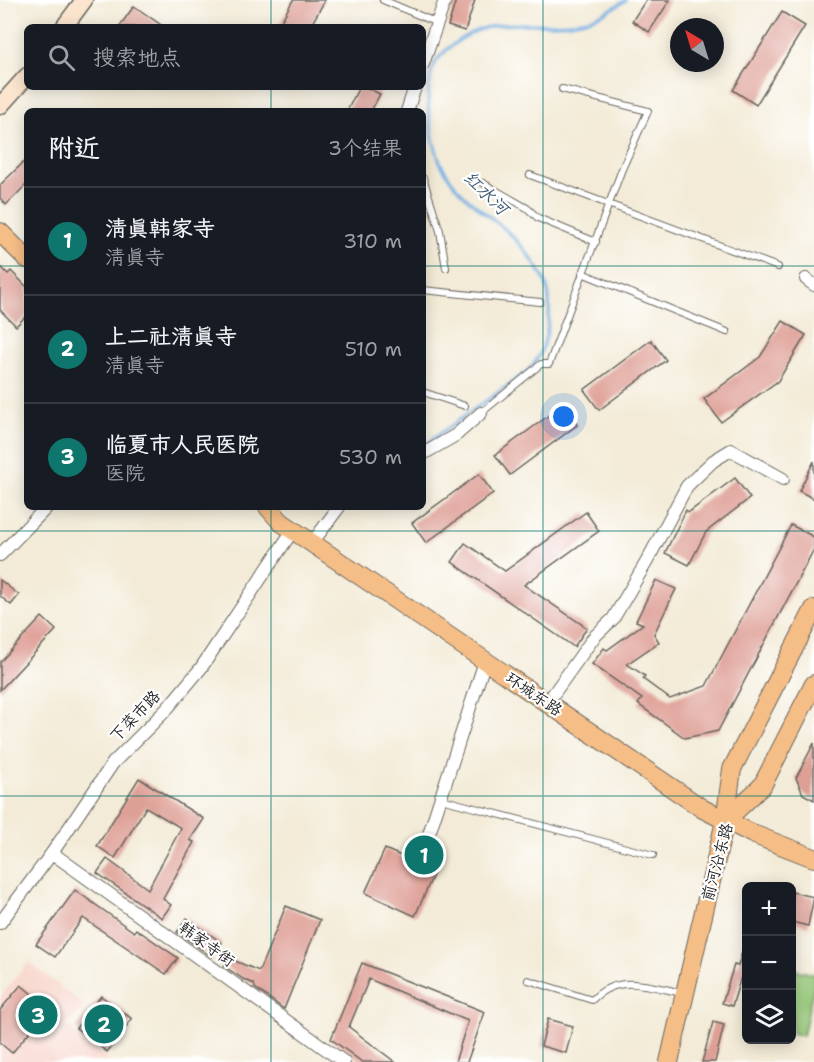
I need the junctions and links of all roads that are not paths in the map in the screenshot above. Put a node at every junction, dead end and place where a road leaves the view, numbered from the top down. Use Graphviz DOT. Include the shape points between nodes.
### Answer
graph roads {
  1 [pos="84,0"];
  2 [pos="383,0"];
  3 [pos="445,0"];
  4 [pos="437,23"];
  5 [pos="66,24"];
  6 [pos="426,55"];
  7 [pos="24,79"];
  8 [pos="562,89"];
  9 [pos="414,90"];
  10 [pos="0,106"];
  11 [pos="408,108"];
  12 [pos="530,175"];
  13 [pos="483,183"];
  14 [pos="426,187"];
  15 [pos="610,204"];
  16 [pos="0,232"];
  17 [pos="596,242"];
  18 [pos="24,256"];
  19 [pos="778,267"];
  20 [pos="446,268"];
  21 [pos="582,273"];
  22 [pos="426,290"];
  23 [pos="540,302"];
  24 [pos="727,332"];
  25 [pos="426,393"];
  26 [pos="465,406"];
  27 [pos="481,413"];
  28 [pos="426,452"];
  29 [pos="783,479"];
  30 [pos="44,510"];
  31 [pos="271,510"];
  32 [pos="337,510"];
  33 [pos="293,531"];
  34 [pos="312,543"];
  35 [pos="0,555"];
  36 [pos="814,609"];
  37 [pos="485,661"];
  38 [pos="814,684"];
  39 [pos="547,703"];
  40 [pos="441,798"];
  41 [pos="725,821"];
  42 [pos="427,840"];
  43 [pos="52,853"];
  44 [pos="653,855"];
  45 [pos="814,858"];
  46 [pos="0,923"];
  47 [pos="528,980"];
  48 [pos="685,994"];
  49 [pos="344,1062"];
  50 [pos="669,1062"];
  1 -- 5 [label="main road"];
  2 -- 4 [label="lane"];
  3 -- 4 [label="street"];
  4 -- 6 [label="street"];
  7 -- 10 [label="main road"];
  8 -- 15 [label="lane" via="648,111"];
  9 -- 11 [label="street"];
  12 -- 15 [label="lane"];
  13 -- 17 [label="lane" via="538,218"];
  14 -- 20 [label="lane" via="440,231"];
  15 -- 17 [label="lane"];
  15 -- 19 [label="lane"];
  16 -- 18 [label="main road"];
  17 -- 21 [label="lane"];
  21 -- 24 [label="lane"];
  21 -- 27 [label="lane" via="549,364 541,364"];
  22 -- 23 [label="lane"];
  25 -- 26 [label="lane"];
  27 -- 28 [label="street" via="456,435"];
  29 -- 39 [label="street" via="731,450 712,461 687,486 613,619 594,637"];
  30 -- 35 [label="street"];
  31 -- 33 [label="main road, 环城东路"];
  32 -- 34 [label="street"];
  33 -- 34 [label="main road, 环城东路"];
  33 -- 43 [label="street, 下菜市路" via="201,668 113,763"];
  34 -- 37 [label="main road, 环城东路"];
  36 -- 41 [label="main road" via="732,769"];
  37 -- 39 [label="main road, 环城东路"];
  37 -- 40 [label="street"];
  38 -- 41 [label="main road, 前河沿东路" via="762,786"];
  39 -- 41 [label="main road, 环城东路"];
  40 -- 42 [label="street"];
  40 -- 44 [label="lane"];
  41 -- 45 [label="main road, 环城东路"];
  41 -- 48 [label="main road, 前河沿东路"];
  43 -- 46 [label="street, 下菜市路"];
  43 -- 49 [label="street, 韩家寺街"];
  47 -- 48 [label="lane" via="592,1000 601,991 627,982"];
  48 -- 50 [label="main road, 前河沿东路"];
}
